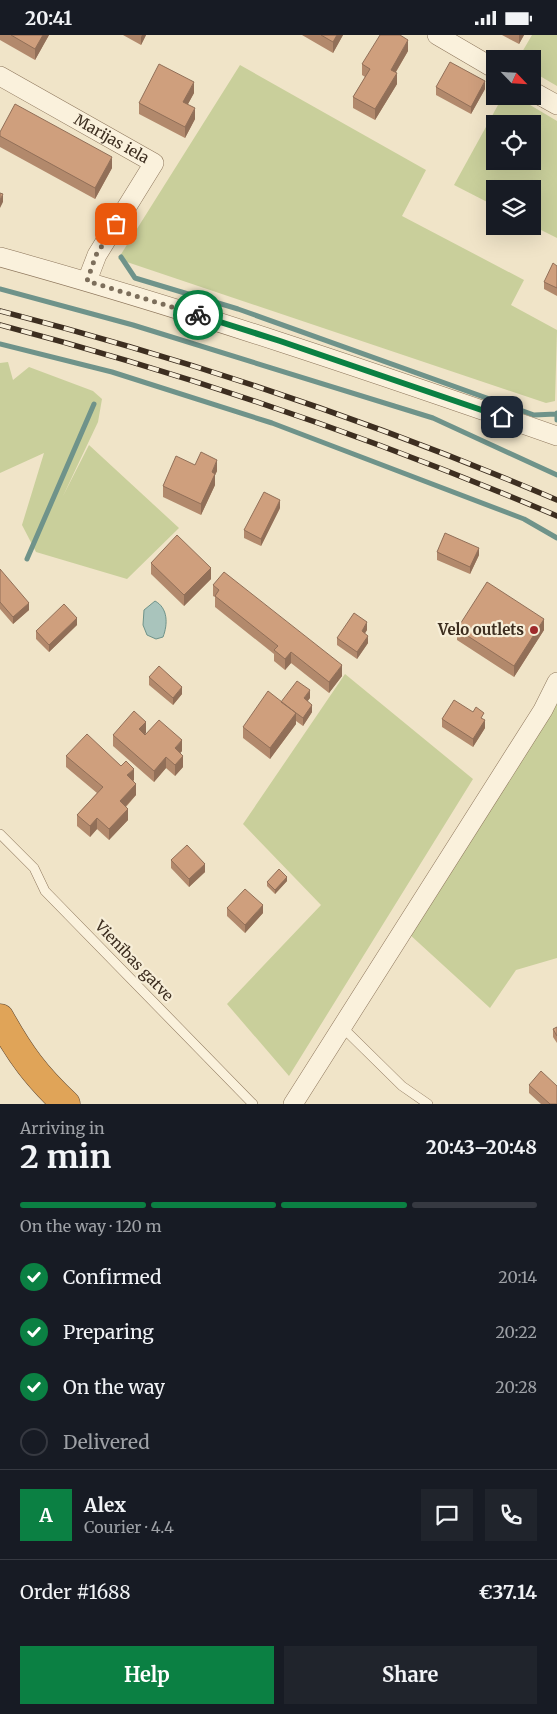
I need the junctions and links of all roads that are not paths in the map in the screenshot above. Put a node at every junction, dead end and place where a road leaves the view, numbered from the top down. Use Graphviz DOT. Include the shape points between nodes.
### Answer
graph roads {
  1 [pos="438,35"];
  2 [pos="486,64"];
  3 [pos="0,76"];
  4 [pos="541,96"];
  5 [pos="557,105"];
  6 [pos="0,257"];
  7 [pos="87,281"];
  8 [pos="557,435"];
  9 [pos="557,682"];
  10 [pos="0,834"];
  11 [pos="0,1018"];
  12 [pos="341,1025"];
  13 [pos="66,1104"];
  14 [pos="253,1104"];
  15 [pos="293,1104"];
  16 [pos="428,1104"];
  1 -- 2 [label="street"];
  3 -- 7 [label="street, Marijas iela" via="154,163 96,255"];
  4 -- 5 [label="street"];
  6 -- 7 [label="street"];
  7 -- 8 [label="street" via="280,341"];
  9 -- 12 [label="street"];
  10 -- 14 [label="lane, Vienības gatve" via="34,868 45,891"];
  11 -- 13 [label="highway" via="40,1080"];
  12 -- 15 [label="street"];
  12 -- 16 [label="lane" via="402,1087"];
}
